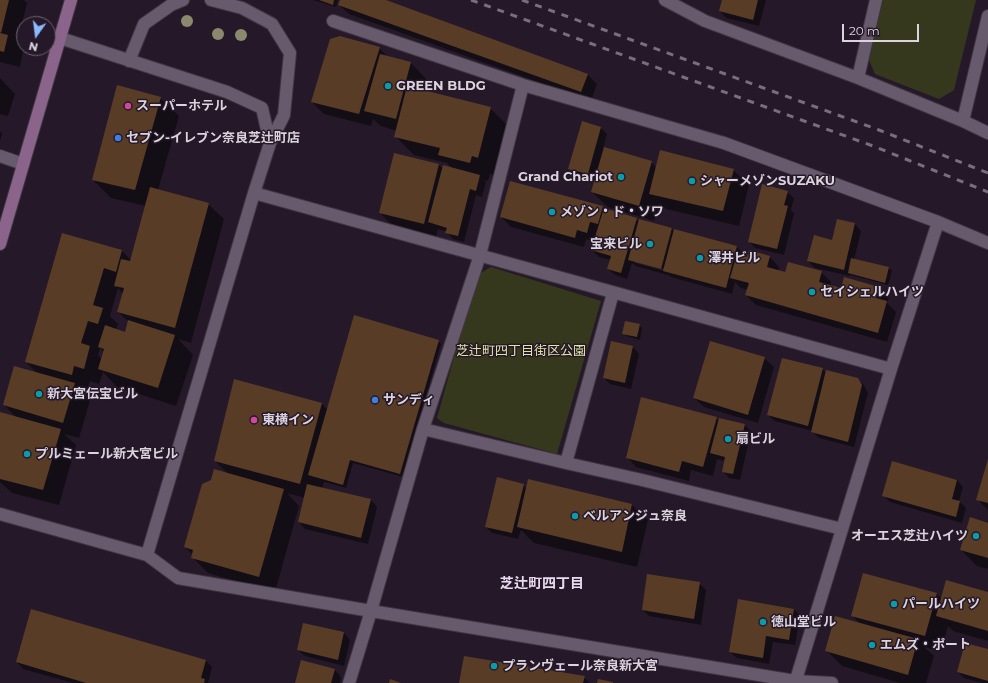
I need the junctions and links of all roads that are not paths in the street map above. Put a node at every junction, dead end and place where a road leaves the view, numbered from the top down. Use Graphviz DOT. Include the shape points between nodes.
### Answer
graph roads {
  1 [pos="71,0"];
  2 [pos="183,0"];
  3 [pos="211,0"];
  4 [pos="665,0"];
  5 [pos="876,0"];
  6 [pos="988,16"];
  7 [pos="333,21"];
  8 [pos="60,38"];
  9 [pos="130,61"];
  10 [pos="858,78"];
  11 [pos="523,84"];
  12 [pos="963,121"];
  13 [pos="988,133"];
  14 [pos="270,143"];
  15 [pos="0,156"];
  16 [pos="23,164"];
  17 [pos="254,193"];
  18 [pos="938,222"];
  19 [pos="988,243"];
  20 [pos="0,244"];
  21 [pos="480,255"];
  22 [pos="613,293"];
  23 [pos="891,369"];
  24 [pos="423,429"];
  25 [pos="566,463"];
  26 [pos="0,514"];
  27 [pos="842,529"];
  28 [pos="147,555"];
  29 [pos="371,611"];
  30 [pos="795,682"];
  31 [pos="349,683"];
  32 [pos="832,683"];
  1 -- 8 [label="street"];
  2 -- 9 [label="street" via="171,5 144,24"];
  3 -- 14 [label="street" via="242,8 272,24 290,53 284,114"];
  4 -- 10 [label="street" via="705,21"];
  5 -- 10 [label="street"];
  6 -- 12 [label="street"];
  7 -- 11 [label="street"];
  8 -- 9 [label="street"];
  8 -- 16 [label="street"];
  9 -- 14 [label="street" via="227,92 262,108"];
  10 -- 12 [label="street"];
  11 -- 18 [label="street" via="724,143"];
  11 -- 21 [label="street"];
  12 -- 13 [label="street"];
  14 -- 17 [label="street"];
  15 -- 16 [label="street"];
  16 -- 20 [label="street"];
  17 -- 21 [label="street"];
  17 -- 28 [label="street"];
  18 -- 19 [label="street"];
  18 -- 23 [label="street"];
  21 -- 22 [label="street"];
  21 -- 24 [label="street"];
  22 -- 23 [label="street"];
  22 -- 25 [label="street"];
  23 -- 27 [label="street"];
  24 -- 25 [label="street"];
  24 -- 29 [label="street"];
  25 -- 27 [label="street"];
  26 -- 28 [label="street"];
  27 -- 30 [label="street"];
  28 -- 29 [label="street" via="178,578"];
  29 -- 30 [label="street"];
  29 -- 31 [label="street"];
  30 -- 32 [label="street"];
}
